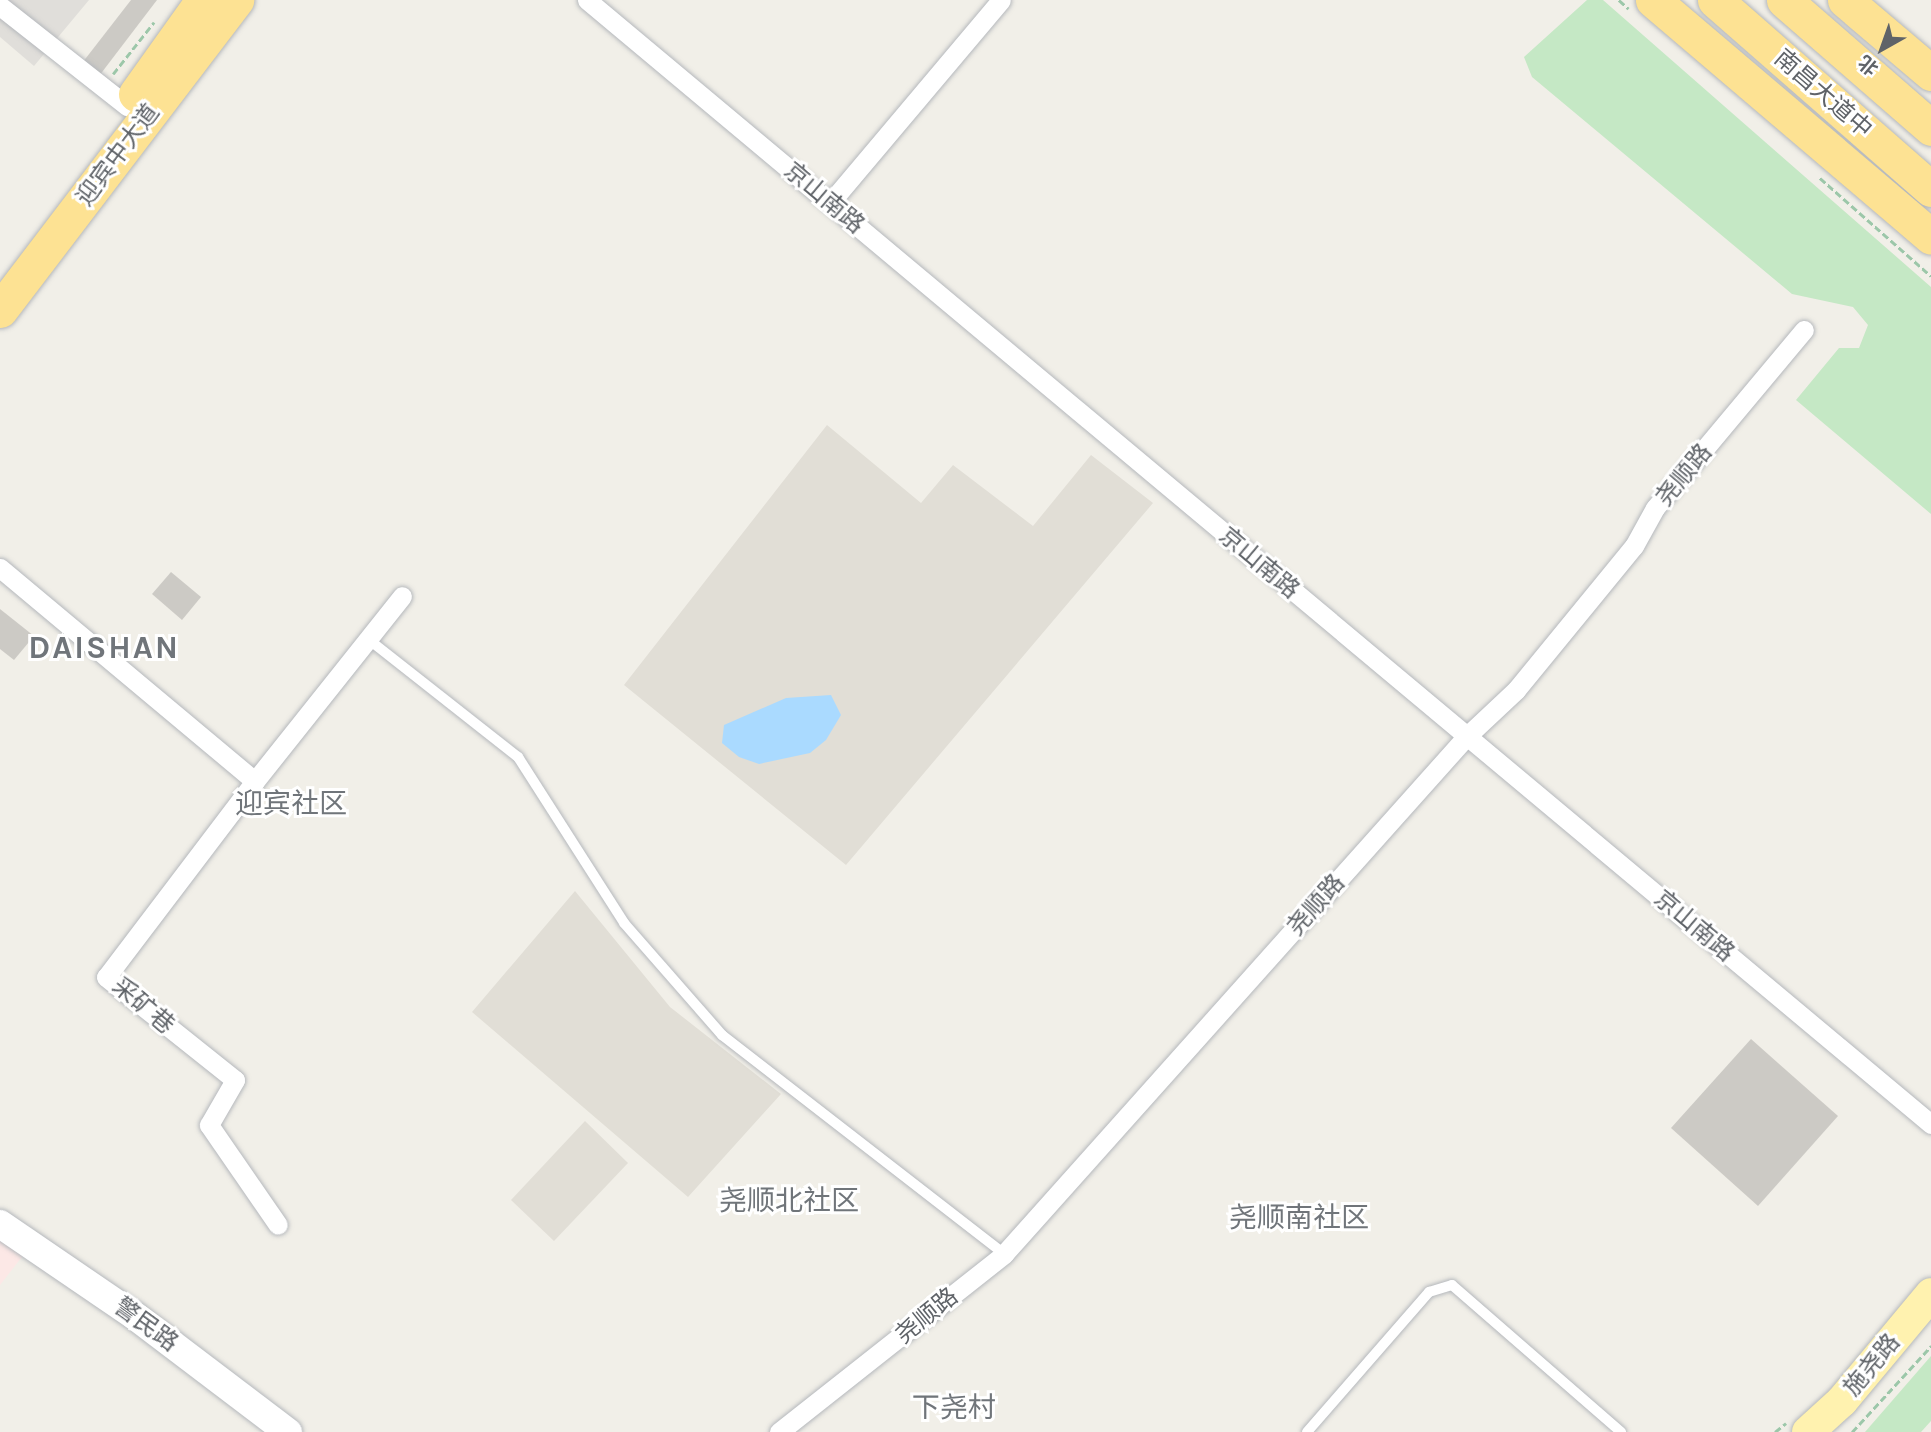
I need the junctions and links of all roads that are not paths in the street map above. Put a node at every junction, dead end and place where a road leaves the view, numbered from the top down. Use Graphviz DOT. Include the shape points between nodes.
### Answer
graph roads {
  1 [pos="203,0"];
  2 [pos="236,0"];
  3 [pos="587,0"];
  4 [pos="1001,0"];
  5 [pos="1653,0"];
  6 [pos="1701,0"];
  7 [pos="1714,0"];
  8 [pos="1784,0"];
  9 [pos="1793,0"];
  10 [pos="1845,0"];
  11 [pos="0,6"];
  12 [pos="1832,41"];
  13 [pos="1768,46"];
  14 [pos="1931,73"];
  15 [pos="115,97"];
  16 [pos="1931,128"];
  17 [pos="1931,189"];
  18 [pos="830,203"];
  19 [pos="1931,237"];
  20 [pos="0,275"];
  21 [pos="0,310"];
  22 [pos="1804,330"];
  23 [pos="0,568"];
  24 [pos="402,596"];
  25 [pos="368,639"];
  26 [pos="1466,737"];
  27 [pos="255,781"];
  28 [pos="1931,1124"];
  29 [pos="0,1224"];
  30 [pos="278,1225"];
  31 [pos="1004,1254"];
  32 [pos="1931,1294"];
  33 [pos="1931,1320"];
  34 [pos="288,1432"];
  35 [pos="779,1432"];
  36 [pos="1307,1432"];
  37 [pos="1621,1432"];
  38 [pos="1808,1432"];
  39 [pos="1829,1432"];
  1 -- 15 [label="highway, 迎宾中大道"];
  2 -- 21 [label="highway, 迎宾中大道"];
  3 -- 18 [label="street, 京山南路"];
  4 -- 18 [label="street"];
  5 -- 19 [label="highway"];
  6 -- 13 [label="highway"];
  7 -- 13 [label="highway, 南昌大道中"];
  8 -- 12 [label="highway, 南昌大道中"];
  9 -- 12 [label="highway"];
  10 -- 14 [label="highway"];
  11 -- 15 [label="street"];
  12 -- 16 [label="highway, 南昌大道中"];
  13 -- 17 [label="highway, 南昌大道中"];
  15 -- 20 [label="highway, 迎宾中大道"];
  18 -- 26 [label="street, 京山南路"];
  22 -- 26 [label="street, 尧顺路" via="1655,508 1634,546 1524,679"];
  23 -- 27 [label="street"];
  24 -- 25 [label="street, 采矿巷"];
  25 -- 27 [label="street, 采矿巷"];
  25 -- 31 [label="lane" via="518,757 624,923 722,1035"];
  26 -- 28 [label="street, 京山南路"];
  26 -- 31 [label="street, 尧顺路"];
  27 -- 30 [label="street, 采矿巷" via="106,977 234,1080 209,1125"];
  29 -- 34 [label="street, 警民路" via="135,1316"];
  31 -- 35 [label="street, 尧顺路"];
  32 -- 38 [label="main road, 施尧路" via="1842,1401"];
  33 -- 39 [label="main road, 施尧路"];
  36 -- 37 [label="lane" via="1429,1292 1452,1285"];
}
